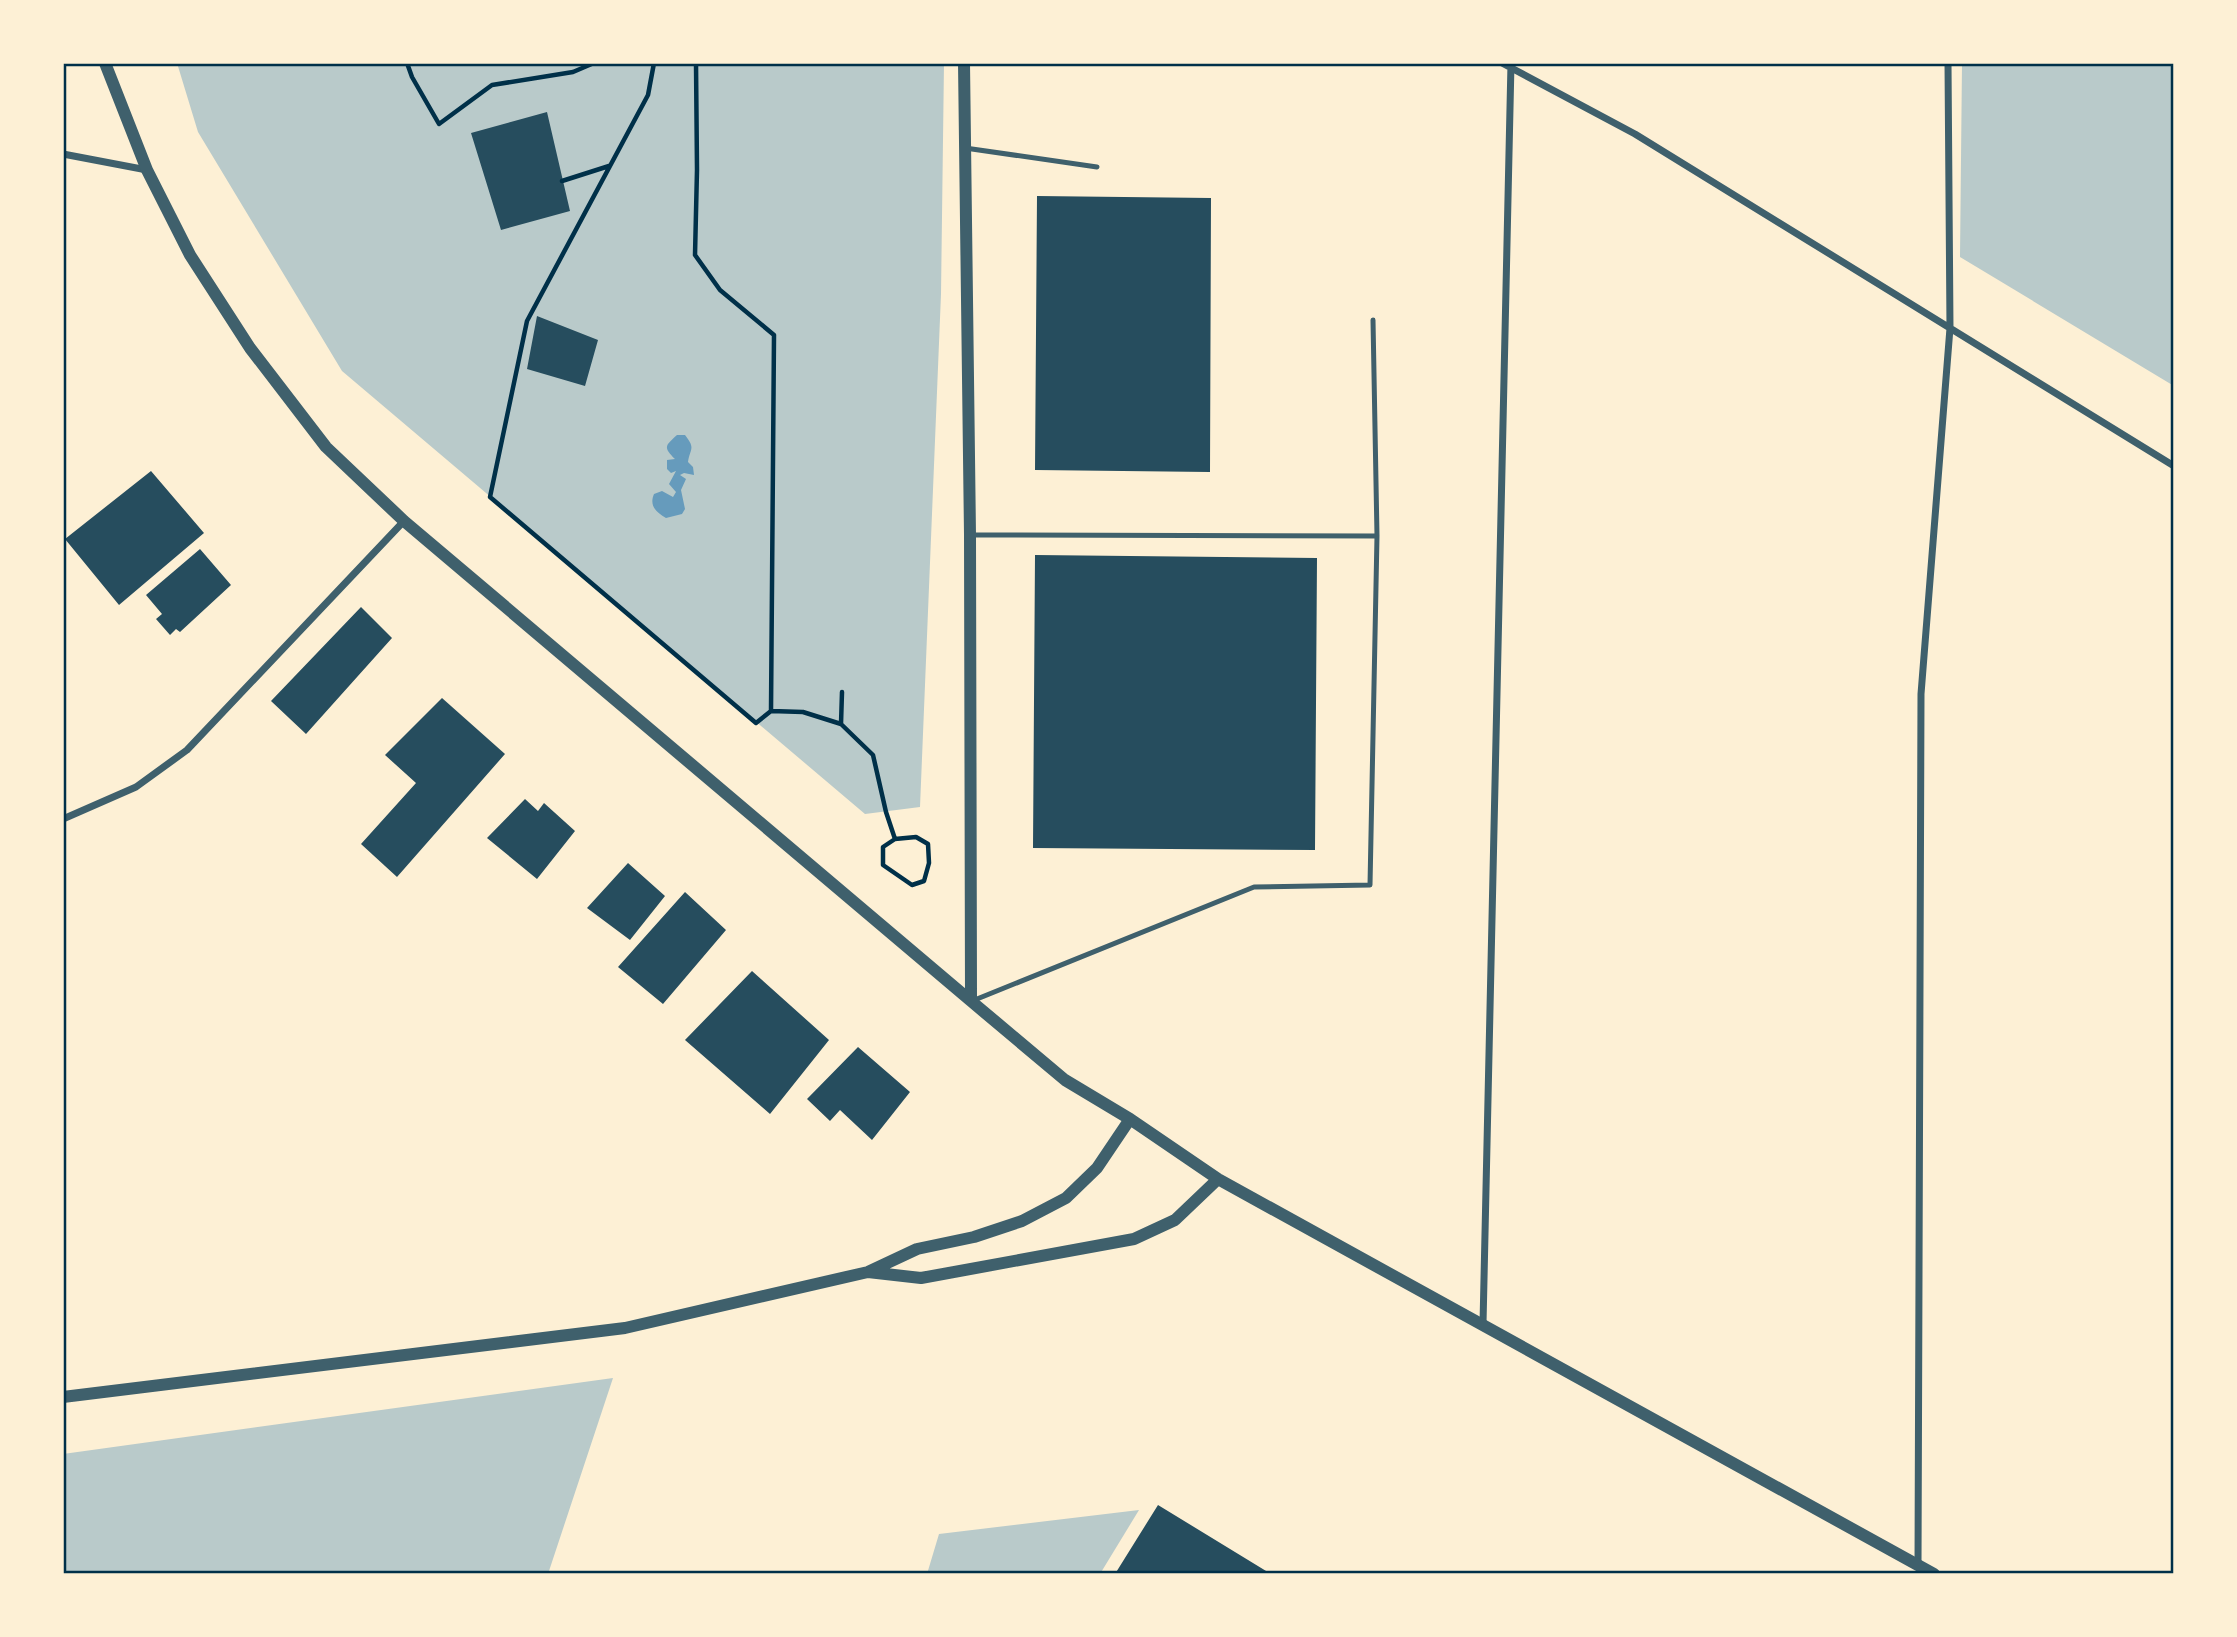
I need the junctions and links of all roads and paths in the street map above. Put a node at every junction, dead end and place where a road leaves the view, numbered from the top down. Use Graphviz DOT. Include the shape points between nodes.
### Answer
graph roads {
  1 [pos="105,63"];
  2 [pos="407,63"];
  3 [pos="594,63"];
  4 [pos="654,63"];
  5 [pos="696,63"];
  6 [pos="964,63"];
  7 [pos="1502,63"];
  8 [pos="1948,63"];
  9 [pos="1511,65"];
  10 [pos="965,148"];
  11 [pos="63,154"];
  12 [pos="610,166"];
  13 [pos="1097,167"];
  14 [pos="147,170"];
  15 [pos="562,181"];
  16 [pos="1373,320"];
  17 [pos="1950,328"];
  18 [pos="2174,466"];
  19 [pos="404,521"];
  20 [pos="970,535"];
  21 [pos="1377,536"];
  22 [pos="842,692"];
  23 [pos="771,711"];
  24 [pos="841,724"];
  25 [pos="63,818"];
  26 [pos="895,839"];
  27 [pos="971,1001"];
  28 [pos="1130,1119"];
  29 [pos="1218,1179"];
  30 [pos="868,1272"];
  31 [pos="1483,1324"];
  32 [pos="63,1398"];
  33 [pos="1918,1565"];
  34 [pos="1934,1574"];
  1 -- 14 [label="street"];
  2 -- 3 [label="path" via="439,124 492,85 573,72"];
  4 -- 12 [label="path" via="648,95"];
  5 -- 23 [label="path" via="695,255 720,290 774,335"];
  6 -- 10 [label="street"];
  7 -- 9 [label="street"];
  8 -- 17 [label="street"];
  9 -- 17 [label="street" via="1635,134"];
  9 -- 31 [label="street"];
  10 -- 13 [label="lane"];
  10 -- 20 [label="street"];
  11 -- 14 [label="street"];
  12 -- 15 [label="path"];
  12 -- 23 [label="path" via="527,321 490,497 756,723"];
  14 -- 19 [label="street" via="190,255 250,348 326,447"];
  16 -- 21 [label="lane"];
  17 -- 18 [label="street"];
  17 -- 33 [label="street" via="1921,694"];
  19 -- 25 [label="street" via="187,750 136,787"];
  19 -- 27 [label="street"];
  20 -- 21 [label="lane"];
  20 -- 27 [label="street"];
  21 -- 27 [label="lane" via="1370,885 1254,887"];
  22 -- 24 [label="path"];
  23 -- 24 [label="path" via="803,712"];
  24 -- 26 [label="path" via="873,755"];
  26 -- 26 [label="path" via="883,847 883,865 912,885 924,881 928,844 916,837"];
  27 -- 28 [label="street" via="1065,1080"];
  28 -- 29 [label="street"];
  28 -- 30 [label="street" via="1097,1168 1066,1198 1022,1222 917,1249"];
  29 -- 30 [label="street" via="1175,1220 1134,1239 921,1278"];
  29 -- 31 [label="street"];
  30 -- 32 [label="street" via="625,1328"];
  31 -- 33 [label="street"];
  33 -- 34 [label="street"];
}
